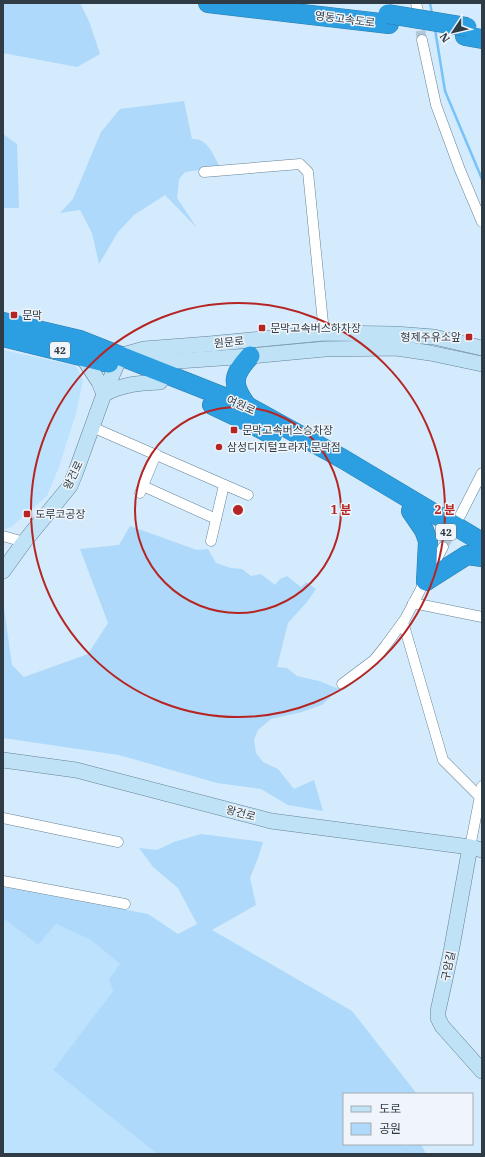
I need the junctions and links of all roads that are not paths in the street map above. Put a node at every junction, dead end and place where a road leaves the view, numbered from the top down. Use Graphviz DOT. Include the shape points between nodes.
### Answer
graph roads {
  1 [pos="208,3"];
  2 [pos="302,3"];
  3 [pos="389,19"];
  4 [pos="474,33"];
  5 [pos="422,40"];
  6 [pos="204,172"];
  7 [pos="482,222"];
  8 [pos="3,322"];
  9 [pos="324,333"];
  10 [pos="3,337"];
  11 [pos="482,348"];
  12 [pos="325,349"];
  13 [pos="82,356"];
  14 [pos="250,356"];
  15 [pos="118,360"];
  16 [pos="482,364"];
  17 [pos="160,382"];
  18 [pos="104,394"];
  19 [pos="247,406"];
  20 [pos="92,427"];
  21 [pos="156,454"];
  22 [pos="482,473"];
  23 [pos="224,485"];
  24 [pos="248,495"];
  25 [pos="411,511"];
  26 [pos="460,516"];
  27 [pos="216,519"];
  28 [pos="3,536"];
  29 [pos="24,542"];
  30 [pos="211,542"];
  31 [pos="482,542"];
  32 [pos="443,547"];
  33 [pos="482,553"];
  34 [pos="482,557"];
  35 [pos="3,571"];
  36 [pos="426,581"];
  37 [pos="414,603"];
  38 [pos="482,617"];
  39 [pos="403,622"];
  40 [pos="342,684"];
  41 [pos="3,760"];
  42 [pos="482,786"];
  43 [pos="480,797"];
  44 [pos="3,818"];
  45 [pos="118,842"];
  46 [pos="476,848"];
  47 [pos="3,881"];
  48 [pos="124,904"];
  49 [pos="482,1071"];
  1 -- 3 [label="highway, 영동고속도로"];
  2 -- 3 [label="highway, 영동고속도로"];
  3 -- 4 [label="highway, 영동고속도로"];
  5 -- 7 [label="street" via="436,105"];
  6 -- 9 [label="street" via="300,164 308,172"];
  8 -- 15 [label="highway, 여원로 / 42" via="80,340"];
  9 -- 11 [label="street, 원문로" via="430,337"];
  9 -- 12 [label="street"];
  9 -- 15 [label="street, 원문로" via="144,349"];
  10 -- 13 [label="highway, 여원로 / 42"];
  12 -- 14 [label="street, 원문로"];
  12 -- 16 [label="street, 원문로" via="396,348"];
  13 -- 15 [label="highway, 여원로 / 42"];
  13 -- 18 [label="street"];
  14 -- 15 [label="street, 원문로" via="164,362"];
  14 -- 19 [label="highway" via="236,376 238,394"];
  15 -- 17 [label="highway, 여원로 / 42"];
  15 -- 18 [label="street, 왕건로"];
  15 -- 19 [label="highway, 여원로 / 42"];
  17 -- 18 [label="street" via="133,384"];
  17 -- 25 [label="highway, 여원로 / 42" via="250,423"];
  18 -- 20 [label="street, 왕건로"];
  19 -- 31 [label="highway, 여원로 / 42" via="343,459"];
  20 -- 21 [label="street"];
  20 -- 29 [label="street, 왕건로" via="70,486"];
  21 -- 23 [label="street"];
  21 -- 27 [label="street" via="141,489"];
  22 -- 26 [label="street"];
  23 -- 24 [label="street"];
  23 -- 27 [label="street"];
  25 -- 33 [label="highway, 여원로 / 42"];
  25 -- 36 [label="highway" via="424,530 428,542"];
  27 -- 30 [label="street"];
  28 -- 29 [label="street"];
  29 -- 35 [label="street, 왕건로"];
  32 -- 36 [label="street"];
  34 -- 36 [label="highway" via="467,555"];
  36 -- 37 [label="street"];
  37 -- 38 [label="street"];
  37 -- 39 [label="street"];
  39 -- 40 [label="street" via="374,660"];
  39 -- 43 [label="street" via="443,760"];
  41 -- 46 [label="street, 왕건로" via="76,770 271,821"];
  42 -- 43 [label="street"];
  43 -- 46 [label="street"];
  44 -- 45 [label="street"];
  46 -- 49 [label="street, 구암길" via="438,1018 442,1026"];
  47 -- 48 [label="street"];
}
